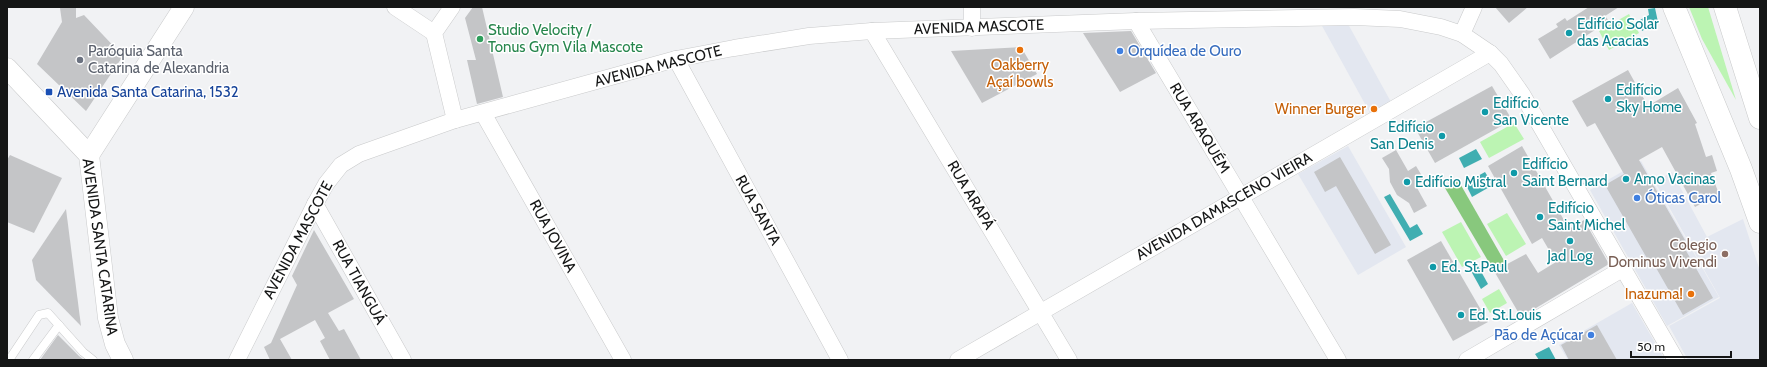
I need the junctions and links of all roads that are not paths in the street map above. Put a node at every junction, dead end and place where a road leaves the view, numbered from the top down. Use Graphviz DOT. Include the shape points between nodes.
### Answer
graph roads {
  1 [pos="184,7"];
  2 [pos="395,7"];
  3 [pos="452,7"];
  4 [pos="972,7"];
  5 [pos="1474,7"];
  6 [pos="1674,7"];
  7 [pos="1725,7"];
  8 [pos="1136,21"];
  9 [pos="972,28"];
  10 [pos="872,31"];
  11 [pos="434,34"];
  12 [pos="1462,34"];
  13 [pos="1490,53"];
  14 [pos="676,59"];
  15 [pos="7,68"];
  16 [pos="483,112"];
  17 [pos="1760,118"];
  18 [pos="455,120"];
  19 [pos="89,155"];
  20 [pos="1241,197"];
  21 [pos="315,204"];
  22 [pos="1760,222"];
  23 [pos="1624,268"];
  24 [pos="1040,312"];
  25 [pos="59,325"];
  26 [pos="9,360"];
  27 [pos="33,360"];
  28 [pos="93,360"];
  29 [pos="121,360"];
  30 [pos="237,360"];
  31 [pos="403,360"];
  32 [pos="623,360"];
  33 [pos="840,360"];
  34 [pos="958,360"];
  35 [pos="1069,360"];
  36 [pos="1338,360"];
  37 [pos="1467,360"];
  38 [pos="1676,360"];
  1 -- 19 [label="street"];
  2 -- 11 [label="street"];
  3 -- 11 [label="street"];
  4 -- 9 [label="street"];
  5 -- 12 [label="street"];
  6 -- 22 [label="main road" via="1742,168"];
  7 -- 17 [label="main road"];
  8 -- 9 [label="street, AVENIDA MASCOTE"];
  8 -- 12 [label="street, AVENIDA MASCOTE" via="1362,17 1400,19"];
  8 -- 20 [label="street, RUA ARAQUÉM"];
  9 -- 10 [label="street, AVENIDA MASCOTE"];
  10 -- 14 [label="street, AVENIDA MASCOTE" via="809,36"];
  10 -- 24 [label="street, RUA ARAPÁ"];
  11 -- 18 [label="street"];
  12 -- 13 [label="street, AVENIDA MASCOTE"];
  13 -- 20 [label="street, AVENIDA DAMASCENO VIEIRA"];
  13 -- 23 [label="street, AVENIDA MASCOTE" via="1522,94"];
  14 -- 16 [label="street, AVENIDA MASCOTE"];
  14 -- 33 [label="street, RUA SANTA"];
  15 -- 19 [label="street, AVENIDA SANTA CATARINA"];
  16 -- 18 [label="street, AVENIDA MASCOTE"];
  16 -- 32 [label="street, RUA JOVINA"];
  18 -- 21 [label="street, AVENIDA MASCOTE" via="359,154 341,165"];
  19 -- 29 [label="street, AVENIDA SANTA CATARINA" via="108,318"];
  20 -- 24 [label="street, AVENIDA DAMASCENO VIEIRA"];
  20 -- 36 [label="street, RUA ARAQUÉM"];
  21 -- 30 [label="street, AVENIDA MASCOTE"];
  21 -- 31 [label="street, RUA TIANGUÁ"];
  23 -- 37 [label="street"];
  23 -- 38 [label="street, AVENIDA MASCOTE"];
  24 -- 34 [label="street, AVENIDA DAMASCENO VIEIRA"];
  24 -- 35 [label="street, RUA ARAPÁ"];
  25 -- 26 [label="lane" via="48,313 39,314"];
  25 -- 27 [label="lane"];
  25 -- 28 [label="lane"];
}
